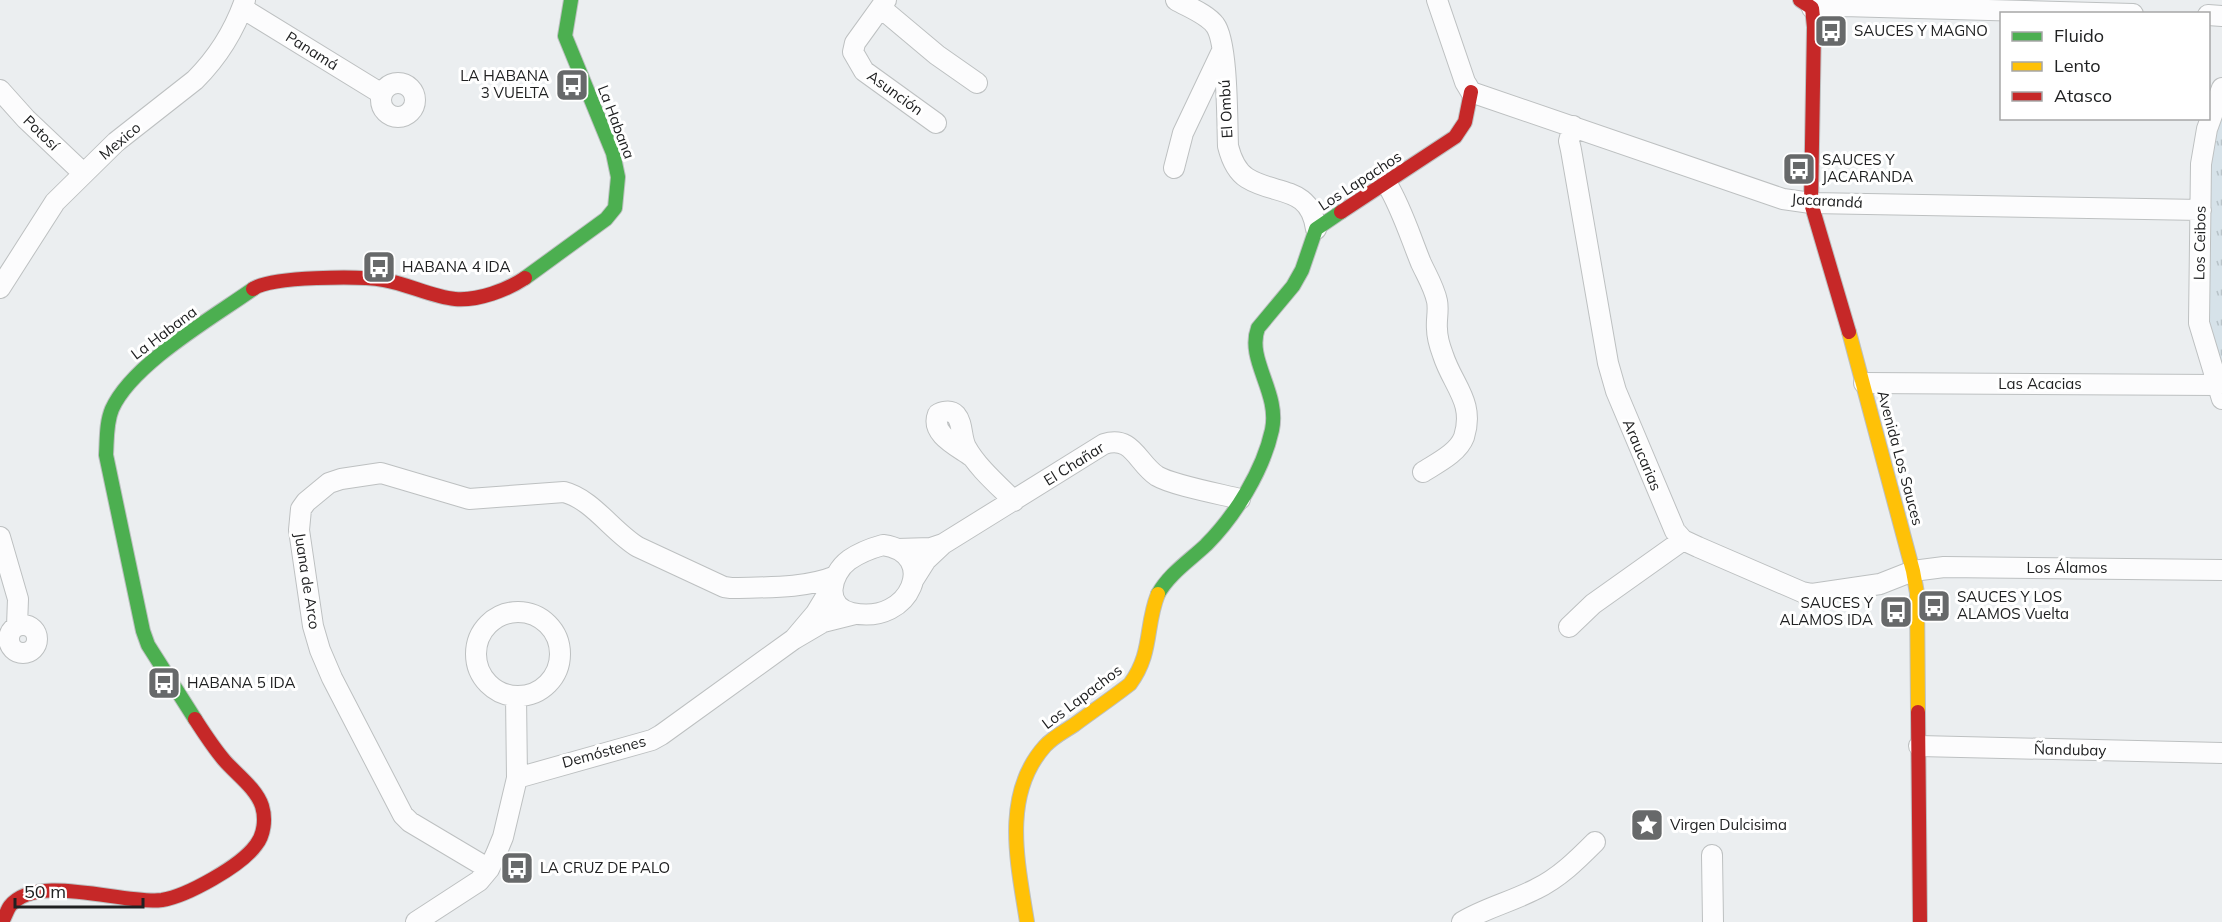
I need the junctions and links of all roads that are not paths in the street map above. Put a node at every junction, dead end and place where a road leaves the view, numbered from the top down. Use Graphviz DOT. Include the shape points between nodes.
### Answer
graph roads {
  1 [pos="571,0"];
  2 [pos="1176,0"];
  3 [pos="1437,0"];
  4 [pos="1807,3"];
  5 [pos="244,4"];
  6 [pos="884,4"];
  7 [pos="2064,12"];
  8 [pos="1222,50"];
  9 [pos="977,84"];
  10 [pos="2222,88"];
  11 [pos="0,90"];
  12 [pos="1471,92"];
  13 [pos="382,94"];
  14 [pos="936,123"];
  15 [pos="1573,126"];
  16 [pos="1174,168"];
  17 [pos="83,173"];
  18 [pos="1387,183"];
  19 [pos="1811,202"];
  20 [pos="2201,210"];
  21 [pos="1316,229"];
  22 [pos="0,288"];
  23 [pos="1864,383"];
  24 [pos="2219,392"];
  25 [pos="971,456"];
  26 [pos="1423,472"];
  27 [pos="1240,499"];
  28 [pos="1014,501"];
  29 [pos="0,537"];
  30 [pos="1683,540"];
  31 [pos="943,544"];
  32 [pos="897,549"];
  33 [pos="2222,570"];
  34 [pos="1913,571"];
  35 [pos="914,579"];
  36 [pos="835,581"];
  37 [pos="792,586"];
  38 [pos="816,613"];
  39 [pos="855,614"];
  40 [pos="17,626"];
  41 [pos="1569,627"];
  42 [pos="794,639"];
  43 [pos="516,696"];
  44 [pos="1918,746"];
  45 [pos="2222,753"];
  46 [pos="517,778"];
  47 [pos="1595,842"];
  48 [pos="1712,855"];
  49 [pos="489,869"];
  50 [pos="2,922"];
  51 [pos="416,922"];
  52 [pos="1027,922"];
  53 [pos="1462,922"];
  54 [pos="1713,922"];
  55 [pos="1920,922"];
  1 -- 50 [label="street, La Habana" via="565,36 613,153 618,177 615,208 606,219 517,283 478,297 455,299 383,280 295,278 258,285 157,357 136,375 112,409 106,455 143,631 214,749 260,803 263,832 255,847 186,893 172,898 136,900 46,890 27,893 13,904"];
  2 -- 8 [label="street, El Ombú" via="1215,24"];
  3 -- 12 [label="street"];
  4 -- 7 [label="street"];
  4 -- 19 [label="street, Avenida Los Sauces" via="1814,27"];
  5 -- 13 [label="street, Panamá"];
  5 -- 17 [label="street, Mexico" via="221,48 200,75"];
  6 -- 9 [label="street" via="936,55"];
  6 -- 14 [label="street, Asunción" via="855,43 856,61 864,71"];
  8 -- 16 [label="street" via="1183,133"];
  8 -- 21 [label="street, El Ombú" via="1232,159 1246,177 1300,198 1314,214"];
  10 -- 20 [label="street, Los Ceibos" via="2204,144"];
  11 -- 17 [label="street, Potosí"];
  12 -- 15 [label="street, Jacarandá"];
  12 -- 18 [label="street, Los Lapachos" via="1467,118 1455,137"];
  15 -- 19 [label="street, Jacarandá" via="1783,199"];
  15 -- 30 [label="street, Araucarias" via="1569,141 1608,363 1670,521"];
  17 -- 22 [label="street, Mexico" via="55,202"];
  18 -- 21 [label="street, Los Lapachos"];
  18 -- 26 [label="street" via="1434,290 1439,341 1467,411 1463,438 1455,451"];
  19 -- 20 [label="street, Jacarandá"];
  19 -- 23 [label="street, Avenida Los Sauces"];
  20 -- 24 [label="street, Los Ceibos" via="2199,323"];
  21 -- 27 [label="street, Los Lapachos" via="1293,286 1257,328 1254,347 1274,416 1260,462"];
  23 -- 24 [label="street, Las Acacias"];
  23 -- 34 [label="street, Avenida Los Sauces"];
  25 -- 28 [label="street"];
  27 -- 28 [label="street, El Chañar" via="1160,477 1131,448 1112,442"];
  27 -- 52 [label="street, Los Lapachos" via="1210,542 1160,589 1139,673 1130,684 1045,747 1026,775 1019,797 1015,842"];
  28 -- 31 [label="street, El Chañar"];
  29 -- 40 [label="street" via="18,599"];
  30 -- 34 [label="street" via="1812,594 1880,584"];
  30 -- 41 [label="street" via="1593,604"];
  31 -- 32 [label="street, El Chañar"];
  31 -- 35 [label="street, El Chañar"];
  32 -- 35 [label="street" via="909,561"];
  32 -- 36 [label="street, Demóstenes" via="883,545 871,548 849,560"];
  33 -- 34 [label="street, Los Álamos" via="1944,567"];
  34 -- 44 [label="street, Avenida Los Sauces" via="1917,593"];
  35 -- 39 [label="street, Demóstenes" via="909,592 894,608"];
  36 -- 37 [label="street, Juana de Arco"];
  36 -- 38 [label="street, Demóstenes"];
  36 -- 39 [label="street" via="833,599 843,611"];
  37 -- 38 [label="street" via="814,597"];
  37 -- 49 [label="street, Juana de Arco" via="724,587 638,547 579,497 564,492 469,499 381,473 329,483 306,502 301,509 299,530 312,626 332,678 404,815"];
  38 -- 42 [label="street, Demóstenes"];
  39 -- 42 [label="street, Demóstenes" via="823,622"];
  42 -- 46 [label="street, Demóstenes" via="652,740"];
  43 -- 43 [label="street" via="530,694 552,679 560,654 552,628 530,613 517,611 491,622 477,646 481,674 502,693"];
  43 -- 46 [label="street"];
  44 -- 45 [label="street, Ñandubay"];
  44 -- 55 [label="street, Avenida Los Sauces"];
  46 -- 49 [label="street" via="503,837"];
  47 -- 53 [label="street" via="1547,883"];
  48 -- 54 [label="street"];
  49 -- 51 [label="street" via="479,881"];
}
